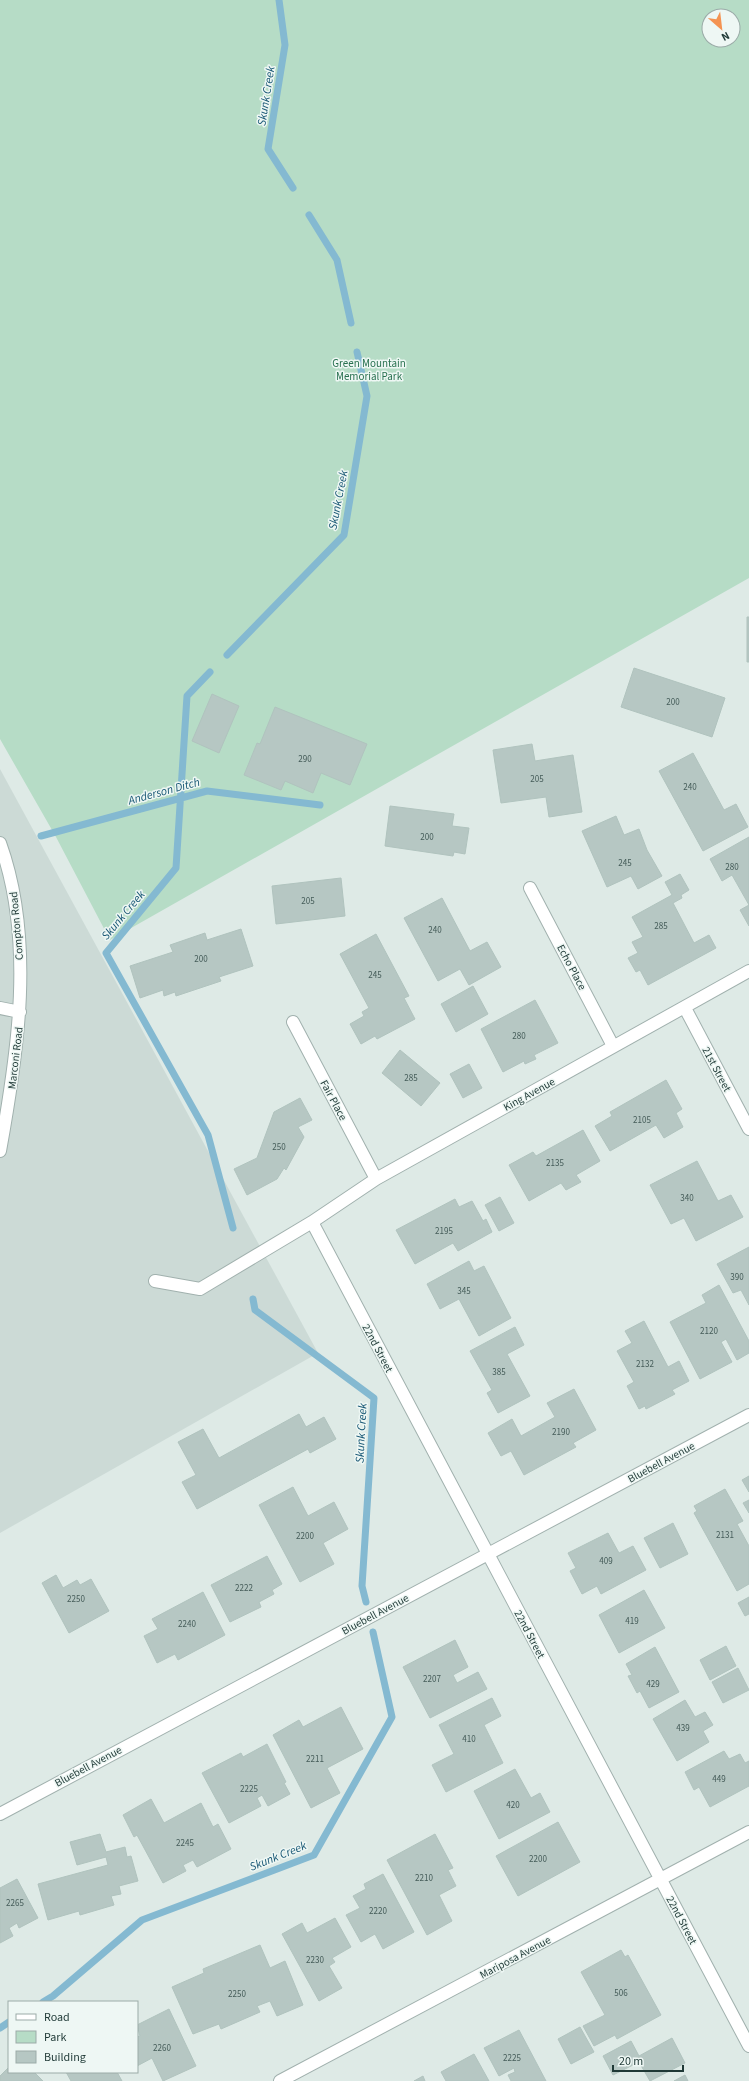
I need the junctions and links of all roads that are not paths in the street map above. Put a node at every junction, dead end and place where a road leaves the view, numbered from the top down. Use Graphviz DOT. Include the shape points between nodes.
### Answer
graph roads {
  1 [pos="0,843"];
  2 [pos="530,888"];
  3 [pos="749,971"];
  4 [pos="0,1008"];
  5 [pos="685,1008"];
  6 [pos="20,1012"];
  7 [pos="293,1022"];
  8 [pos="614,1046"];
  9 [pos="3,1121"];
  10 [pos="749,1129"];
  11 [pos="0,1151"];
  12 [pos="376,1178"];
  13 [pos="312,1222"];
  14 [pos="155,1281"];
  15 [pos="749,1415"];
  16 [pos="488,1555"];
  17 [pos="0,1814"];
  18 [pos="749,1832"];
  19 [pos="660,1880"];
  20 [pos="749,2046"];
  21 [pos="280,2081"];
  1 -- 6 [label="street, Compton Road" via="12,884 18,926"];
  2 -- 8 [label="street, Echo Place"];
  3 -- 5 [label="street, King Avenue"];
  4 -- 6 [label="street"];
  5 -- 8 [label="street, King Avenue"];
  5 -- 10 [label="street, 21st Street"];
  6 -- 9 [label="street, Marconi Road" via="13,1083"];
  7 -- 12 [label="street, Fair Place"];
  8 -- 12 [label="street, King Avenue"];
  9 -- 11 [label="street, Marconi Road"];
  12 -- 13 [label="street, King Avenue"];
  13 -- 14 [label="street, King Avenue" via="200,1289"];
  13 -- 16 [label="street, 22nd Street"];
  15 -- 16 [label="street, Bluebell Avenue"];
  16 -- 17 [label="street, Bluebell Avenue"];
  16 -- 19 [label="street, 22nd Street"];
  18 -- 19 [label="street, Mariposa Avenue"];
  19 -- 20 [label="street, 22nd Street"];
  19 -- 21 [label="street, Mariposa Avenue"];
}
